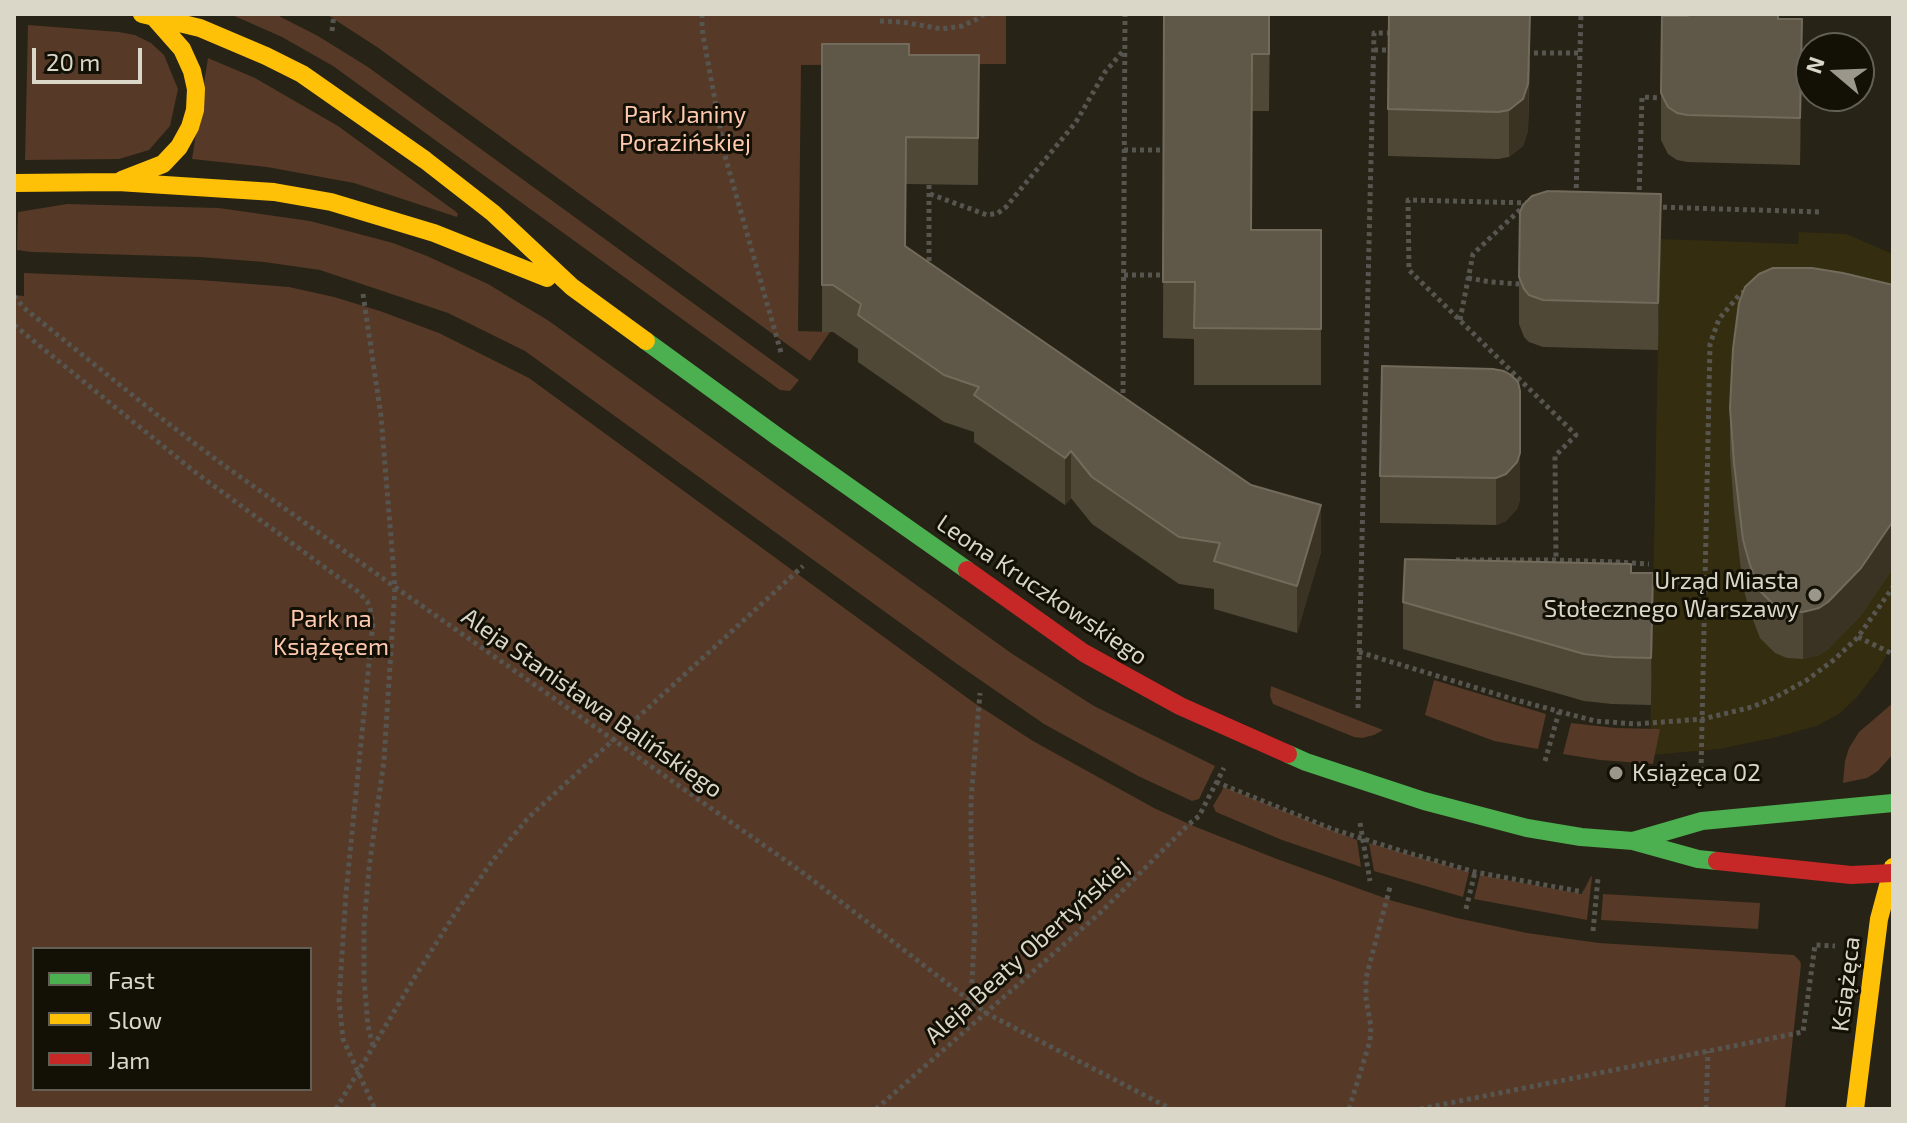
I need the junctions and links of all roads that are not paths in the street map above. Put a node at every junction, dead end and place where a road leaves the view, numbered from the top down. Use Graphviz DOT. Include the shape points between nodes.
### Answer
graph roads {
  1 [pos="147,15"];
  2 [pos="118,182"];
  3 [pos="14,183"];
  4 [pos="572,287"];
  5 [pos="1893,803"];
  6 [pos="1633,841"];
  7 [pos="1892,871"];
  8 [pos="1855,1109"];
  1 -- 2 [label="street" via="182,49 196,89 195,110 179,147 163,164"];
  1 -- 4 [label="street, Leona Kruczkowskiego" via="200,28 302,74 493,213"];
  2 -- 3 [label="street, Leona Kruczkowskiego"];
  2 -- 4 [label="street, Leona Kruczkowskiego" via="274,192 331,202 434,233"];
  4 -- 6 [label="street, Leona Kruczkowskiego" via="1033,619 1135,682 1269,747 1382,789 1527,828"];
  5 -- 6 [label="street, Leona Kruczkowskiego" via="1702,821"];
  6 -- 7 [label="street, Leona Kruczkowskiego" via="1698,859 1851,875"];
  7 -- 8 [label="street, Książęca" via="1874,951"];
}
